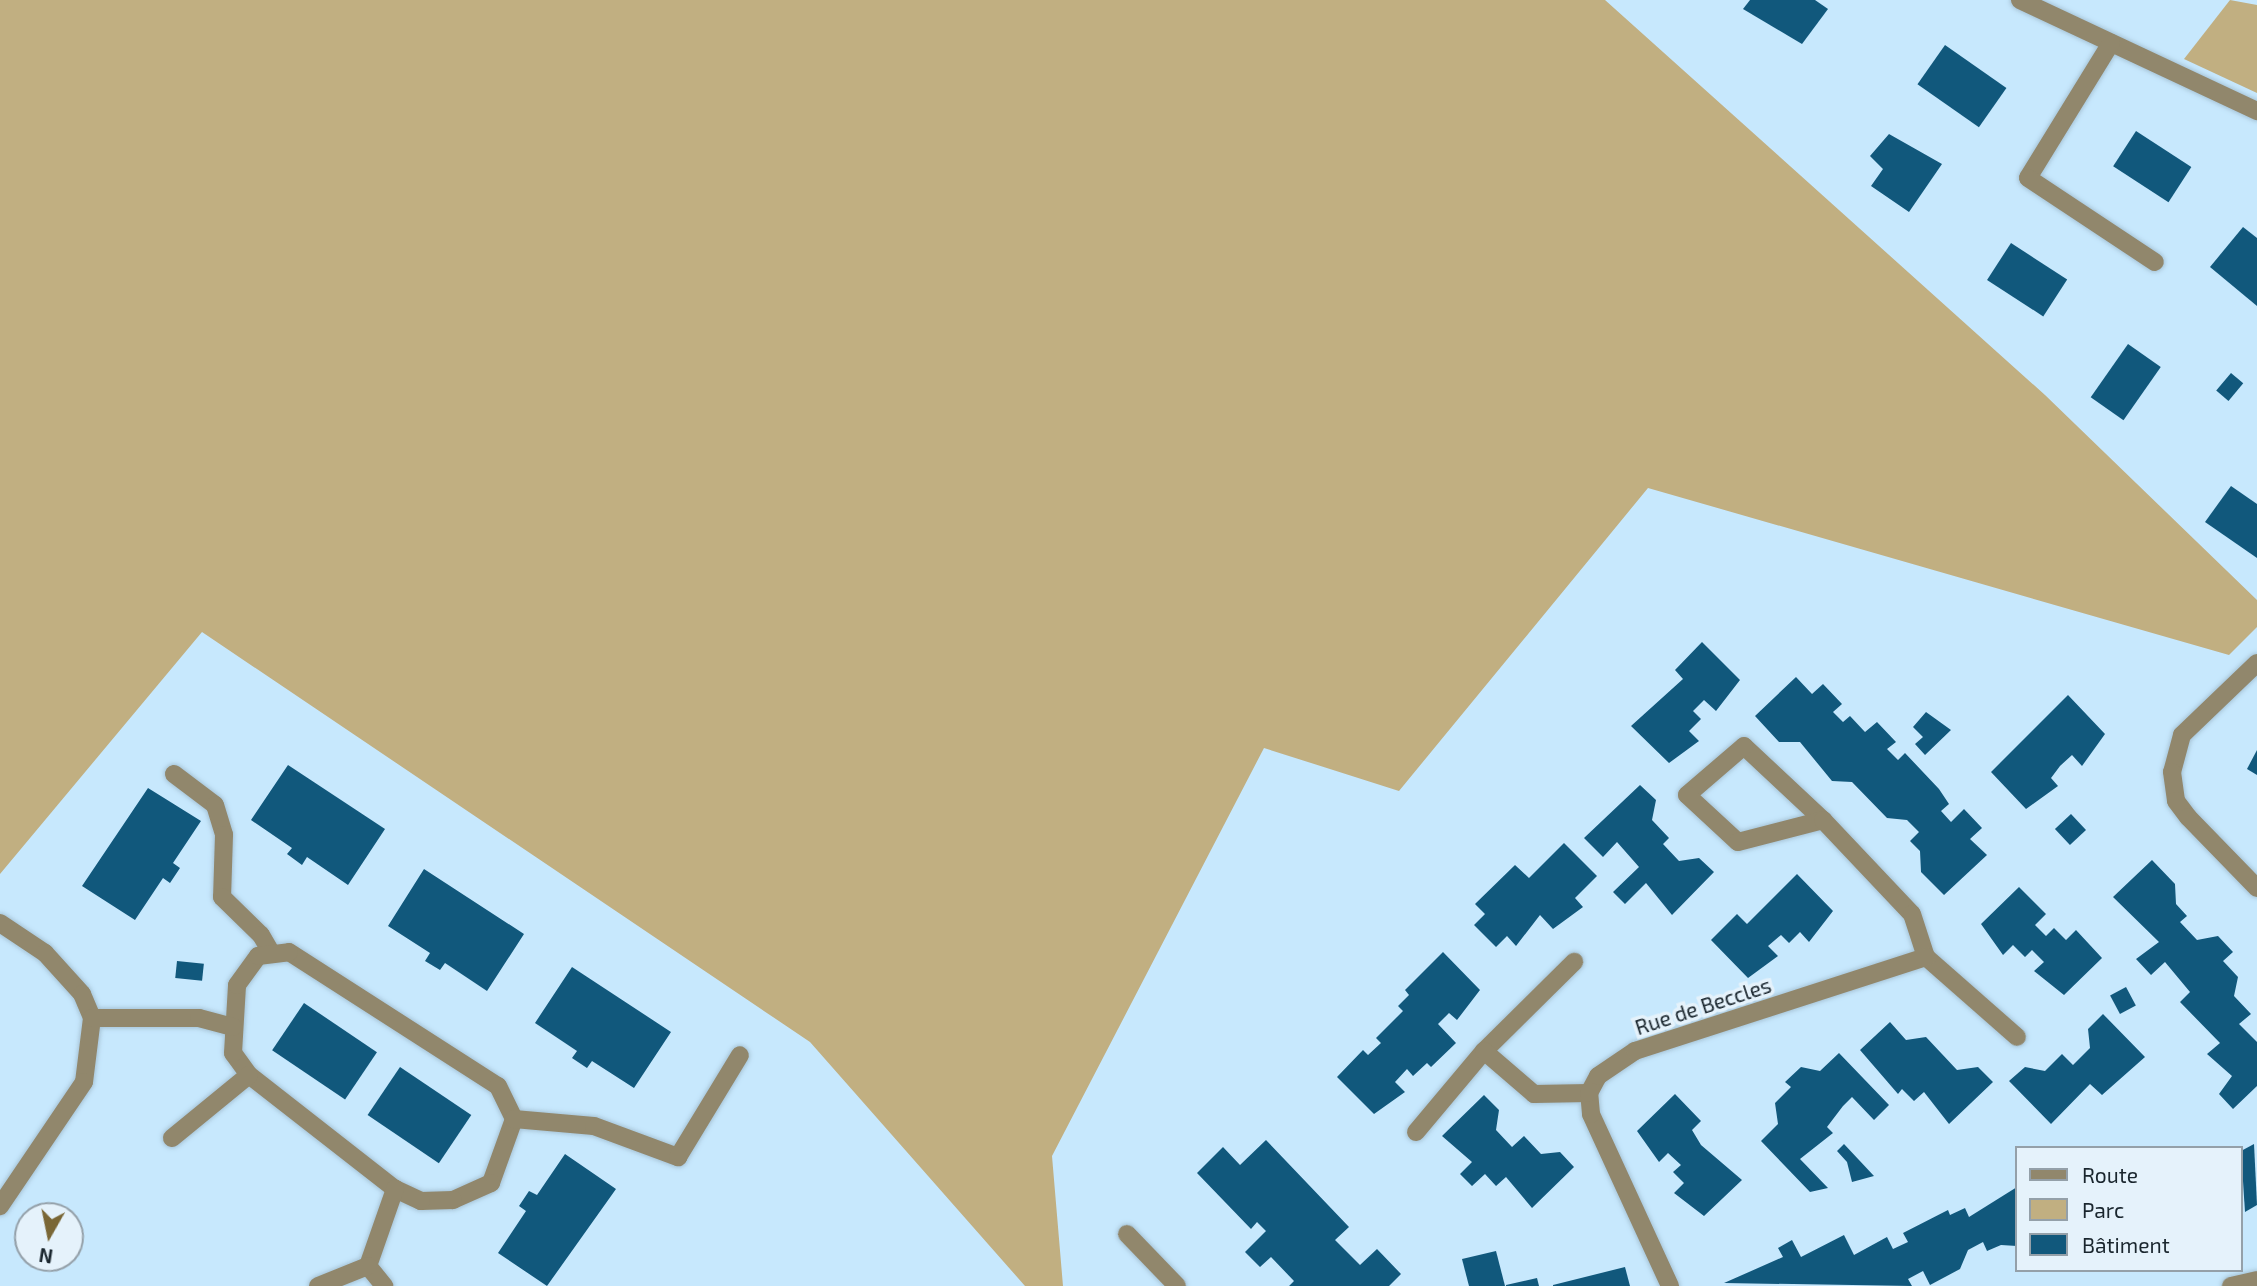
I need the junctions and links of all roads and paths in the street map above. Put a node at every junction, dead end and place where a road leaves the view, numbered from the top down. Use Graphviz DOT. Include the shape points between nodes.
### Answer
graph roads {
  1 [pos="2020,0"];
  2 [pos="2111,43"];
  3 [pos="2257,111"];
  4 [pos="2155,262"];
  5 [pos="2257,663"];
  6 [pos="174,774"];
  7 [pos="1823,820"];
  8 [pos="2257,888"];
  9 [pos="0,923"];
  10 [pos="272,954"];
  11 [pos="1926,957"];
  12 [pos="1574,962"];
  13 [pos="92,1018"];
  14 [pos="233,1027"];
  15 [pos="2017,1037"];
  16 [pos="1484,1051"];
  17 [pos="740,1055"];
  18 [pos="248,1075"];
  19 [pos="1589,1093"];
  20 [pos="514,1119"];
  21 [pos="1416,1132"];
  22 [pos="172,1138"];
  23 [pos="395,1189"];
  24 [pos="0,1206"];
  25 [pos="1128,1234"];
  26 [pos="368,1266"];
  27 [pos="2257,1280"];
  28 [pos="318,1286"];
  29 [pos="384,1286"];
  30 [pos="1177,1286"];
  31 [pos="1670,1286"];
  32 [pos="2231,1286"];
  1 -- 2 [label="street"];
  2 -- 3 [label="street"];
  2 -- 4 [label="street" via="2028,178"];
  5 -- 8 [label="street" via="2182,735 2172,772 2176,801"];
  6 -- 10 [label="street" via="215,805 224,835 222,898 261,935"];
  7 -- 7 [label="street" via="1744,746 1687,795 1738,842"];
  7 -- 11 [label="street" via="1912,914"];
  9 -- 13 [label="street" via="45,953 82,994"];
  10 -- 14 [label="street" via="258,956 237,985"];
  10 -- 20 [label="street" via="289,952 474,1067 498,1086"];
  11 -- 15 [label="street"];
  11 -- 19 [label="street, Rue de Beccles" via="1635,1051 1598,1076"];
  12 -- 16 [label="street"];
  13 -- 14 [label="street" via="199,1018"];
  13 -- 24 [label="street" via="84,1082"];
  14 -- 18 [label="street" via="233,1053"];
  16 -- 19 [label="street" via="1534,1094"];
  16 -- 21 [label="street"];
  17 -- 20 [label="street" via="678,1157 594,1126"];
  18 -- 22 [label="street"];
  18 -- 23 [label="street"];
  19 -- 31 [label="street" via="1591,1114"];
  20 -- 23 [label="street" via="491,1183 453,1200 421,1201"];
  23 -- 26 [label="street"];
  25 -- 30 [label="street"];
  26 -- 28 [label="street"];
  26 -- 29 [label="street"];
  27 -- 32 [label="street"];
}
